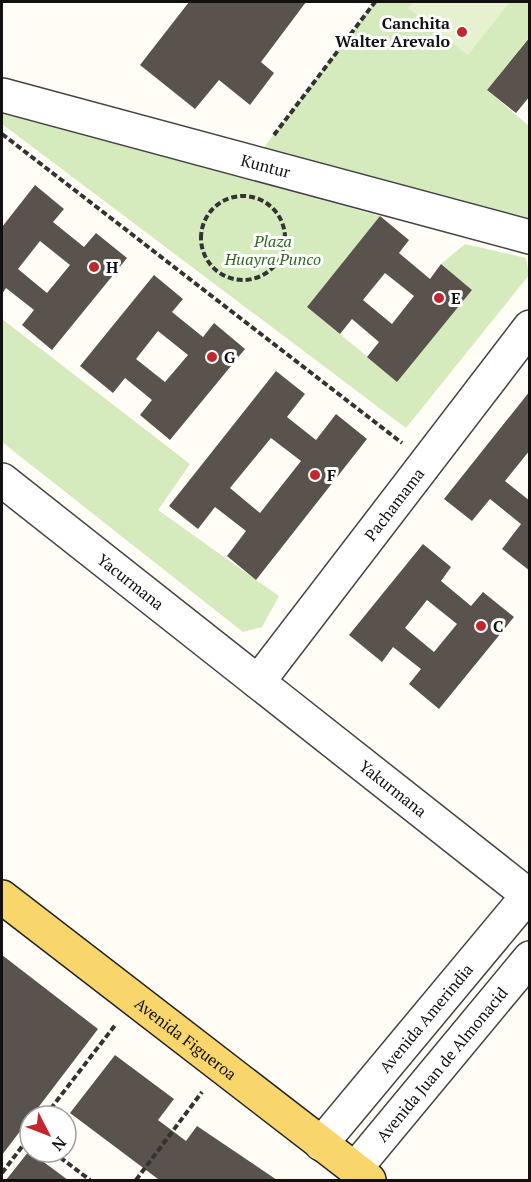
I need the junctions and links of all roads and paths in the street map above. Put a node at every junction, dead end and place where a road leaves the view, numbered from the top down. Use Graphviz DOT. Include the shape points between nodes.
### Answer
graph roads {
  1 [pos="375,2"];
  2 [pos="2,95"];
  3 [pos="2,134"];
  4 [pos="252,163"];
  5 [pos="242,196"];
  6 [pos="530,237"];
  7 [pos="530,327"];
  8 [pos="427,462"];
  9 [pos="2,480"];
  10 [pos="258,682"];
  11 [pos="529,894"];
  12 [pos="2,897"];
  13 [pos="530,958"];
  14 [pos="135,1000"];
  15 [pos="221,1067"];
  16 [pos="54,1104"];
  17 [pos="321,1144"];
  18 [pos="18,1152"];
  19 [pos="68,1164"];
  20 [pos="2,1173"];
  21 [pos="362,1175"];
  22 [pos="90,1180"];
  23 [pos="135,1180"];
  1 -- 4 [label="path"];
  2 -- 4 [label="street, Kuntur"];
  3 -- 8 [label="path"];
  4 -- 6 [label="street, Kuntur"];
  5 -- 5 [label="path" via="267,203 283,224 285,238 283,253 265,274 238,280 213,267 205,255 202,229 217,206"];
  7 -- 8 [label="street, Pachamama"];
  8 -- 10 [label="street, Pachamama"];
  9 -- 10 [label="street, Yacurmana"];
  10 -- 11 [label="street, Yakurmana"];
  11 -- 17 [label="street, Avenida Amerindia"];
  12 -- 14 [label="main road, Avenida Figueroa"];
  13 -- 21 [label="street, Avenida Juan de Almonacid"];
  14 -- 15 [label="main road, Avenida Figueroa"];
  14 -- 16 [label="path"];
  15 -- 17 [label="main road, Avenida Figueroa"];
  15 -- 23 [label="path"];
  17 -- 21 [label="main road, Avenida Figueroa"];
  18 -- 20 [label="path"];
  19 -- 22 [label="path"];
}
